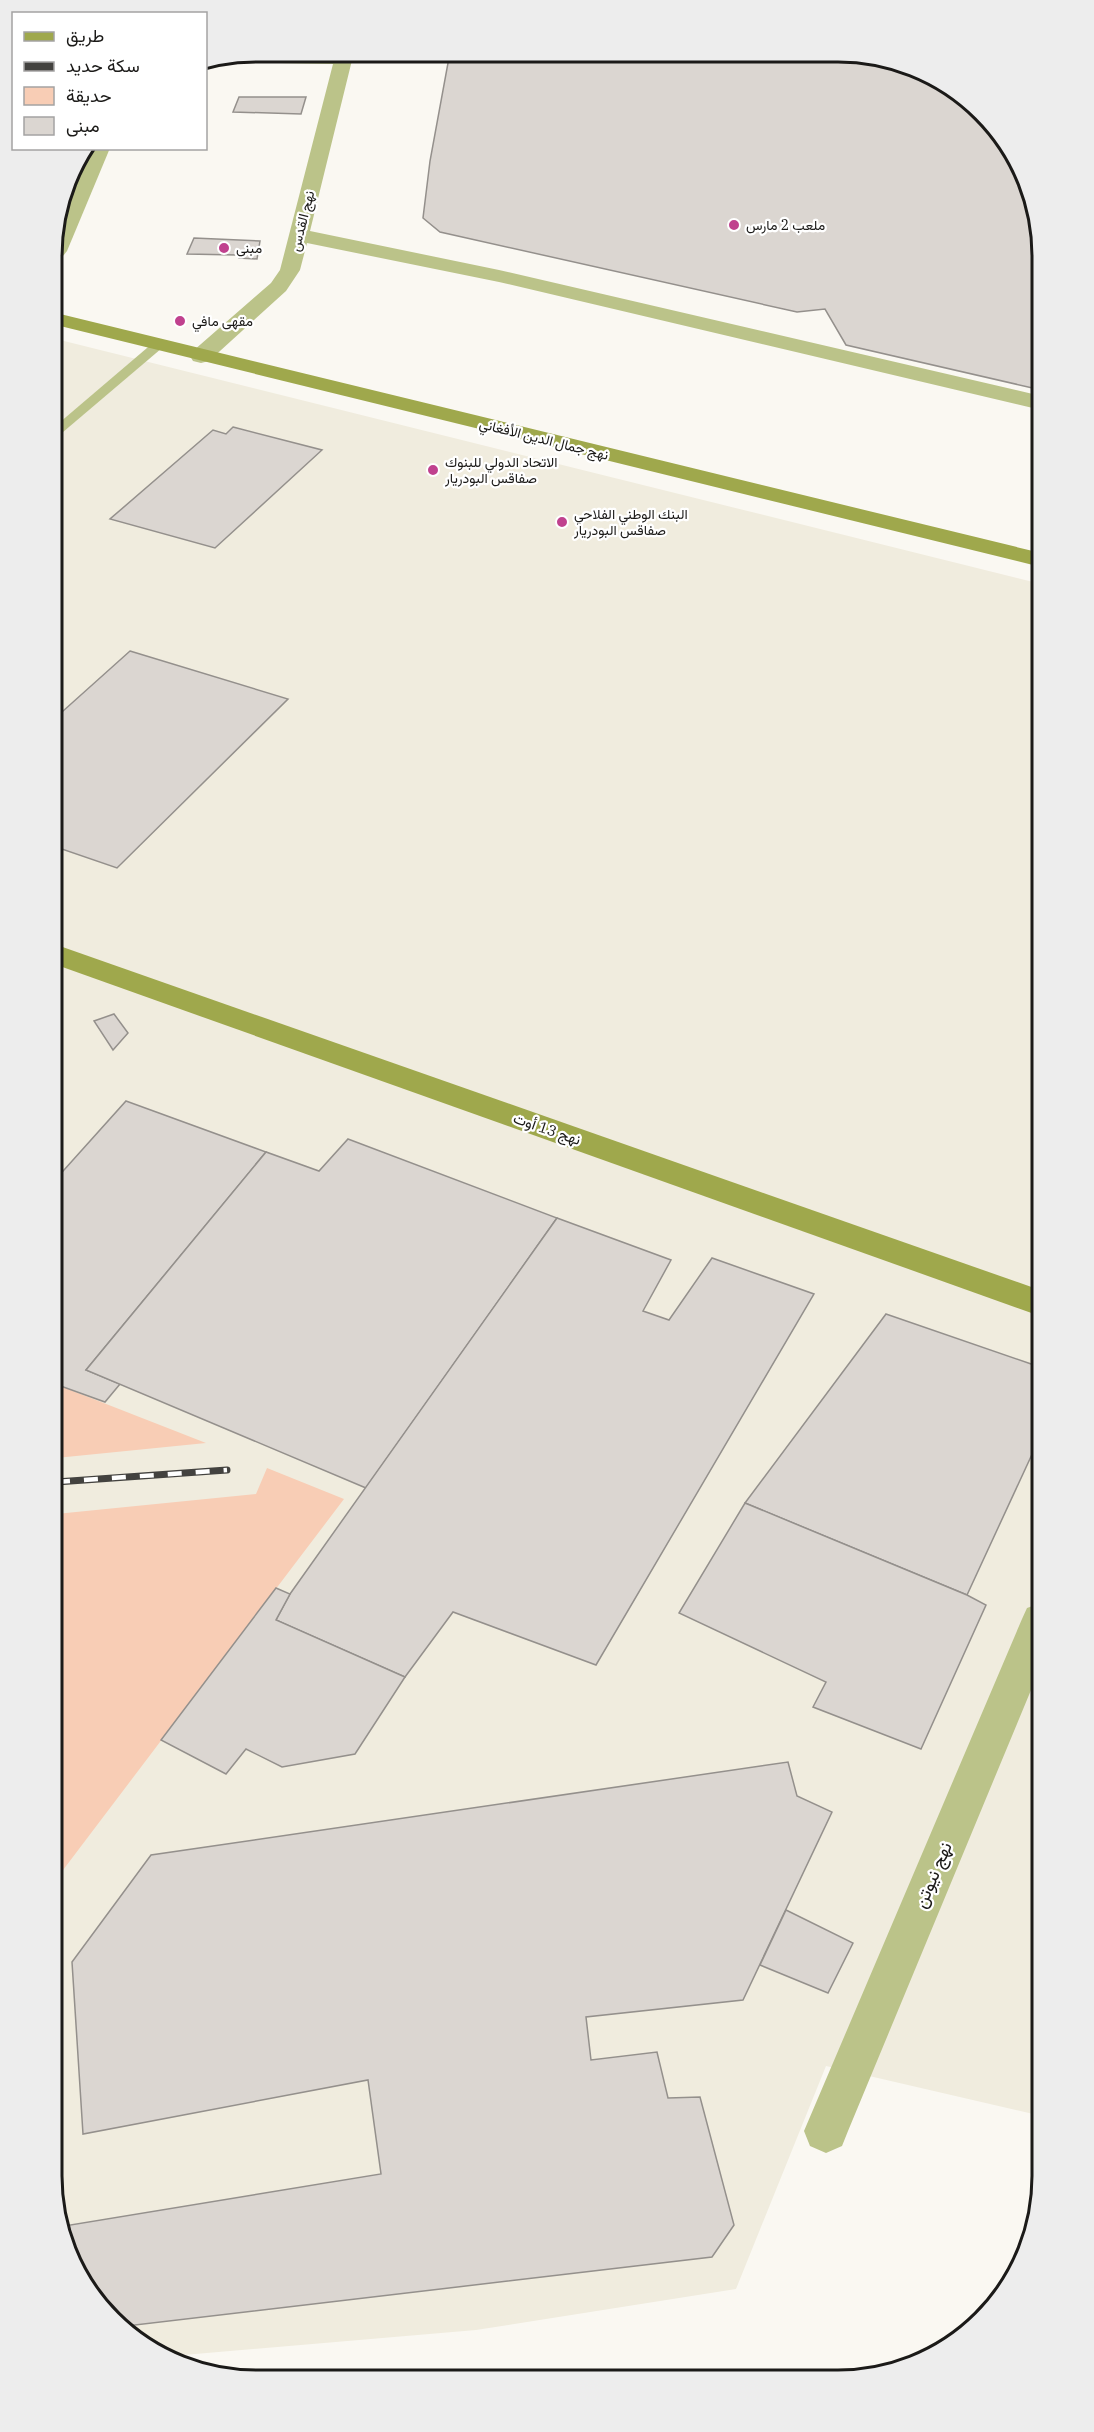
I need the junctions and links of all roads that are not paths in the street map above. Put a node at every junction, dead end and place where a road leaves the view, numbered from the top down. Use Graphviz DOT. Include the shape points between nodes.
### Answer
graph roads {
  1 [pos="342,62"];
  2 [pos="100,150"];
  3 [pos="71,198"];
  4 [pos="65,221"];
  5 [pos="297,235"];
  6 [pos="62,321"];
  7 [pos="158,345"];
  8 [pos="201,356"];
  9 [pos="1032,401"];
  10 [pos="62,427"];
  11 [pos="1032,558"];
  12 [pos="62,957"];
  13 [pos="1032,1300"];
  14 [pos="1032,1640"];
  15 [pos="826,2131"];
  1 -- 5 [label="street, نهج القدس"];
  2 -- 3 [label="street"];
  3 -- 4 [label="street"];
  5 -- 8 [label="street, نهج القدس" via="290,270 279,287"];
  5 -- 9 [label="street" via="498,276"];
  6 -- 7 [label="main road, نهج جمال الدين الأفغاني"];
  7 -- 8 [label="main road, نهج جمال الدين الأفغاني"];
  7 -- 10 [label="lane"];
  8 -- 11 [label="main road, نهج جمال الدين الأفغاني"];
  12 -- 13 [label="main road, نهج 13 أوت"];
  14 -- 15 [label="street, نهج نيوتن"];
}
